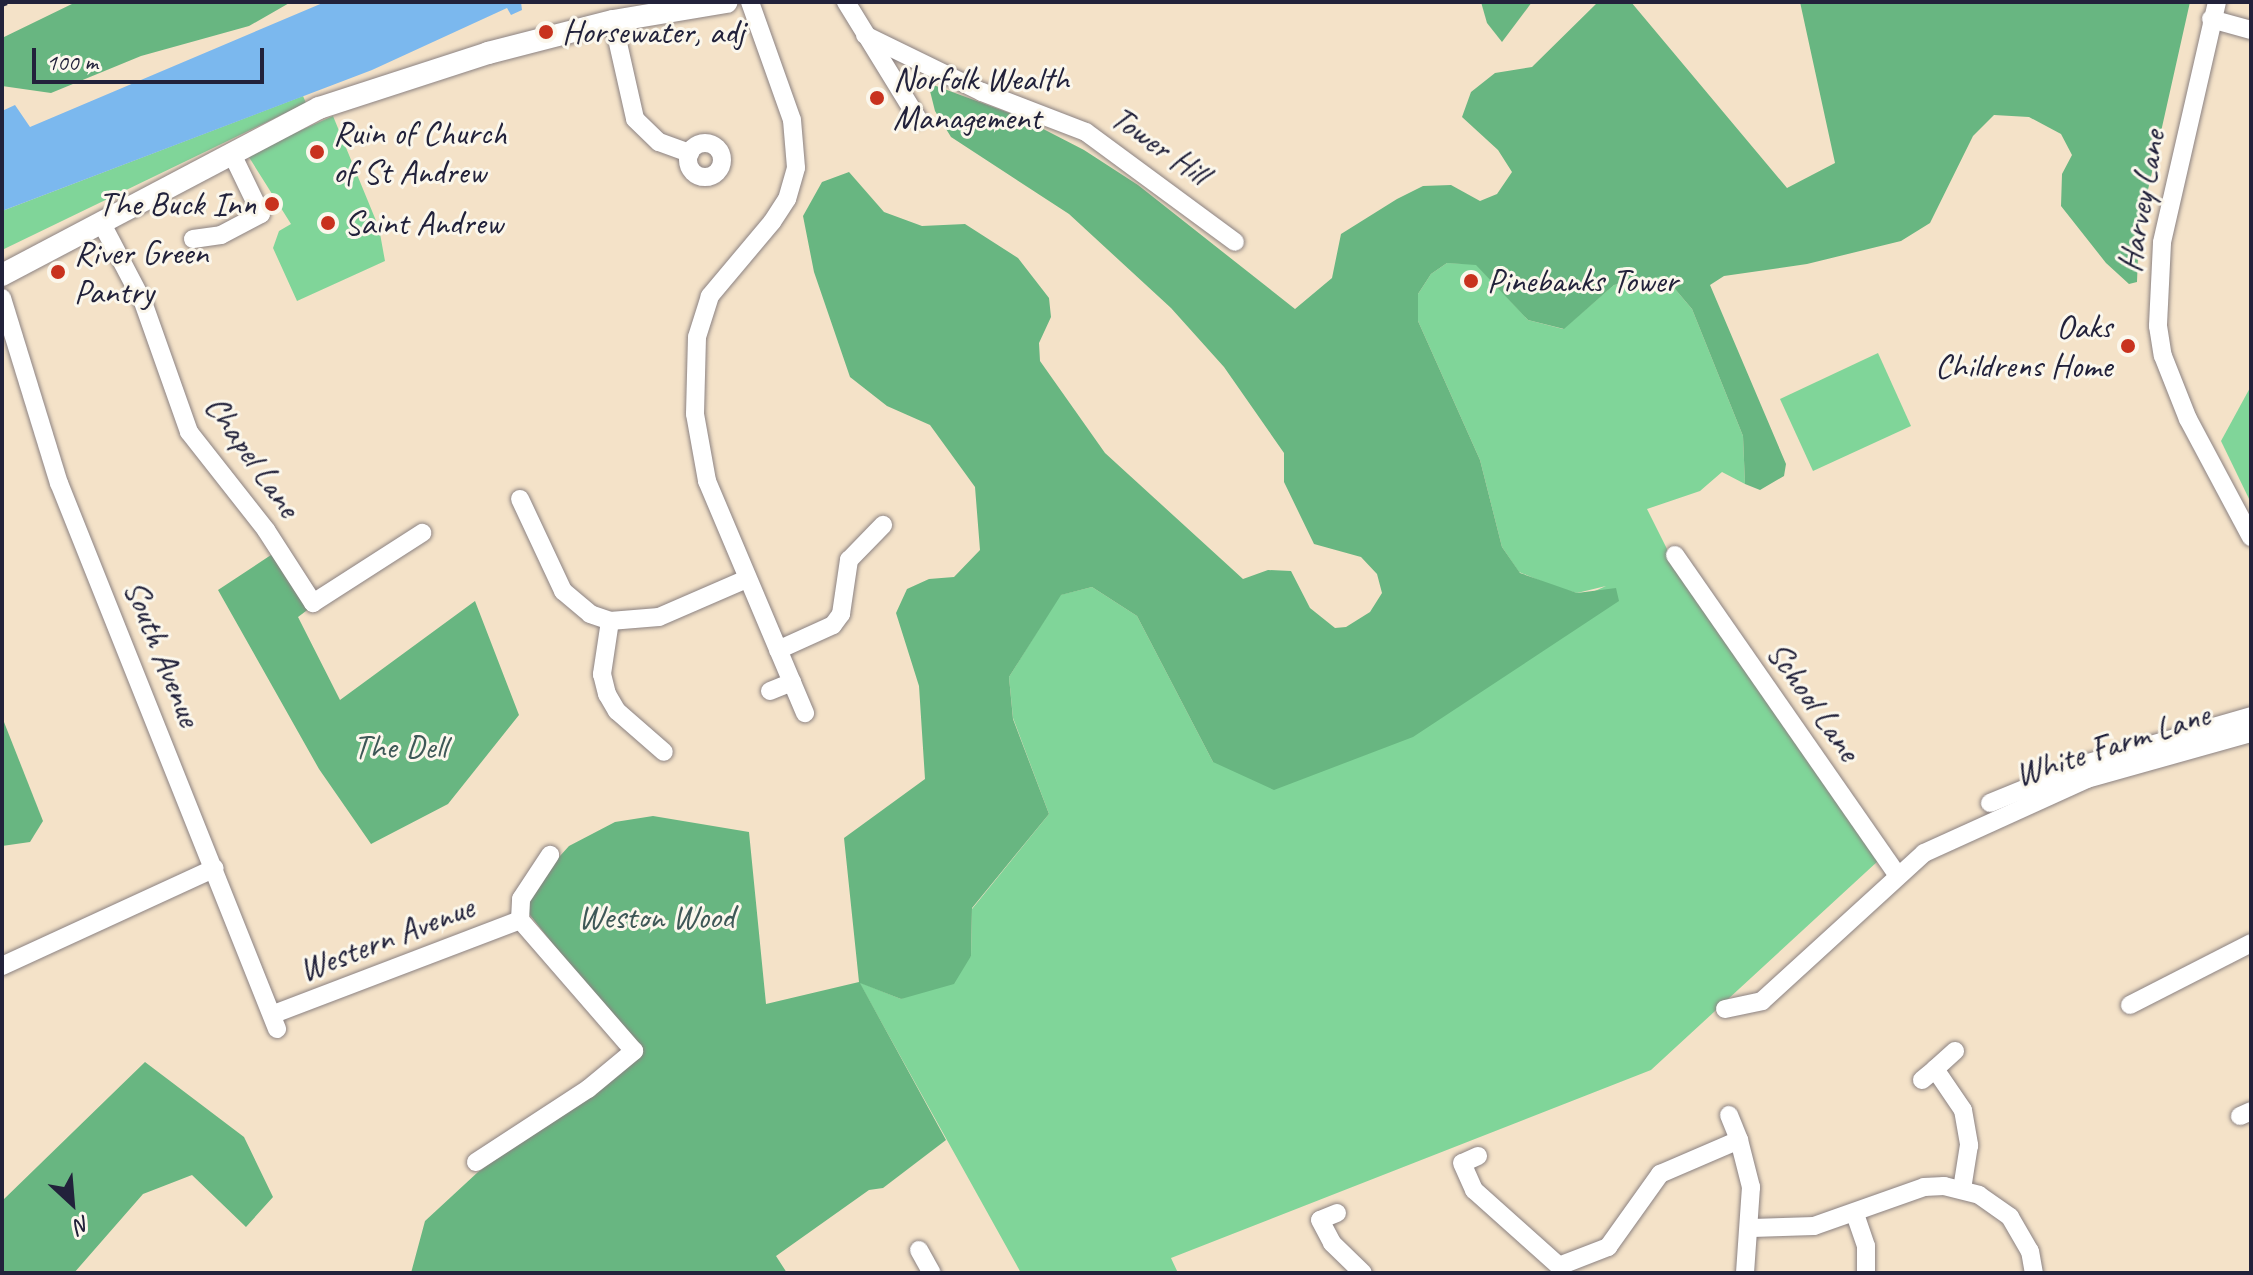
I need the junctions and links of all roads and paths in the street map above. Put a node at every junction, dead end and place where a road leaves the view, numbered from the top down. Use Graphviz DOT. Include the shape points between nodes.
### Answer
graph roads {
  1 [pos="726,2"];
  2 [pos="750,2"];
  3 [pos="846,2"];
  4 [pos="2214,10"];
  5 [pos="613,21"];
  6 [pos="2251,30"];
  7 [pos="865,35"];
  8 [pos="918,119"];
  9 [pos="690,153"];
  10 [pos="232,154"];
  11 [pos="101,222"];
  12 [pos="193,239"];
  13 [pos="1235,242"];
  14 [pos="2,275"];
  15 [pos="2,298"];
  16 [pos="520,499"];
  17 [pos="883,525"];
  18 [pos="422,533"];
  19 [pos="2251,537"];
  20 [pos="1680,557"];
  21 [pos="744,580"];
  22 [pos="610,621"];
  23 [pos="778,650"];
  24 [pos="792,682"];
  25 [pos="770,691"];
  26 [pos="805,713"];
  27 [pos="2251,716"];
  28 [pos="2251,733"];
  29 [pos="664,752"];
  30 [pos="1990,803"];
  31 [pos="550,855"];
  32 [pos="215,868"];
  33 [pos="1896,873"];
  34 [pos="520,920"];
  35 [pos="2251,943"];
  36 [pos="2,966"];
  37 [pos="2130,1005"];
  38 [pos="1725,1009"];
  39 [pos="275,1022"];
  40 [pos="1955,1051"];
  41 [pos="1729,1115"];
  42 [pos="1739,1140"];
  43 [pos="476,1162"];
  44 [pos="1462,1163"];
  45 [pos="1962,1189"];
  46 [pos="1855,1214"];
  47 [pos="1320,1220"];
  48 [pos="1752,1228"];
  49 [pos="919,1250"];
  50 [pos="1558,1269"];
  51 [pos="932,1273"];
  52 [pos="1363,1273"];
  53 [pos="1745,1273"];
  54 [pos="1866,1273"];
  55 [pos="2034,1273"];
  1 -- 5 [label="main road"];
  2 -- 21 [label="street" via="792,120 796,168 787,199 772,222 710,296 697,337 695,386 707,481"];
  3 -- 7 [label="street"];
  4 -- 6 [label="street"];
  4 -- 19 [label="street, Harvey Lane" via="2162,243 2158,326 2163,356 2188,419"];
  5 -- 9 [label="street" via="635,119 659,142"];
  5 -- 10 [label="main road" via="488,53 319,108"];
  7 -- 8 [label="street"];
  7 -- 13 [label="street, Tower Hill" via="982,92 1086,132"];
  10 -- 11 [label="main road"];
  10 -- 12 [label="street" via="264,220"];
  11 -- 14 [label="main road"];
  11 -- 18 [label="street, Chapel Lane" via="143,302 189,432 266,530 313,603"];
  15 -- 32 [label="street, South Avenue" via="59,483"];
  16 -- 22 [label="street" via="563,591 590,614"];
  17 -- 23 [label="street" via="849,560 841,614 833,625"];
  20 -- 33 [label="street, School Lane"];
  21 -- 22 [label="street" via="659,617"];
  21 -- 23 [label="street"];
  22 -- 29 [label="street" via="602,674 607,694 617,711"];
  23 -- 24 [label="street"];
  24 -- 25 [label="street"];
  24 -- 26 [label="street"];
  27 -- 30 [label="street" via="2085,764"];
  28 -- 33 [label="street, White Farm Lane" via="2087,779 1986,822"];
  31 -- 34 [label="street, Western Avenue" via="521,899"];
  32 -- 36 [label="street"];
  32 -- 39 [label="street, South Avenue"];
  33 -- 38 [label="street, White Farm Lane" via="1762,1001"];
  34 -- 39 [label="street, Western Avenue"];
  34 -- 43 [label="street, Western Avenue" via="634,1051 588,1089"];
  35 -- 37 [label="street"];
  40 -- 45 [label="street" via="1929,1074 1956,1095 1967,1125"];
  41 -- 42 [label="street"];
  42 -- 48 [label="street" via="1751,1187"];
  42 -- 50 [label="street" via="1660,1174 1643,1193 1622,1235 1608,1247"];
  44 -- 50 [label="street" via="1483,1201 1505,1214 1523,1239"];
  45 -- 46 [label="street" via="1924,1187"];
  45 -- 55 [label="street" via="2010,1217 2030,1251"];
  46 -- 48 [label="street" via="1814,1226"];
  46 -- 54 [label="street" via="1866,1246"];
  47 -- 52 [label="street" via="1332,1243"];
  48 -- 53 [label="street"];
  49 -- 51 [label="street"];
}
